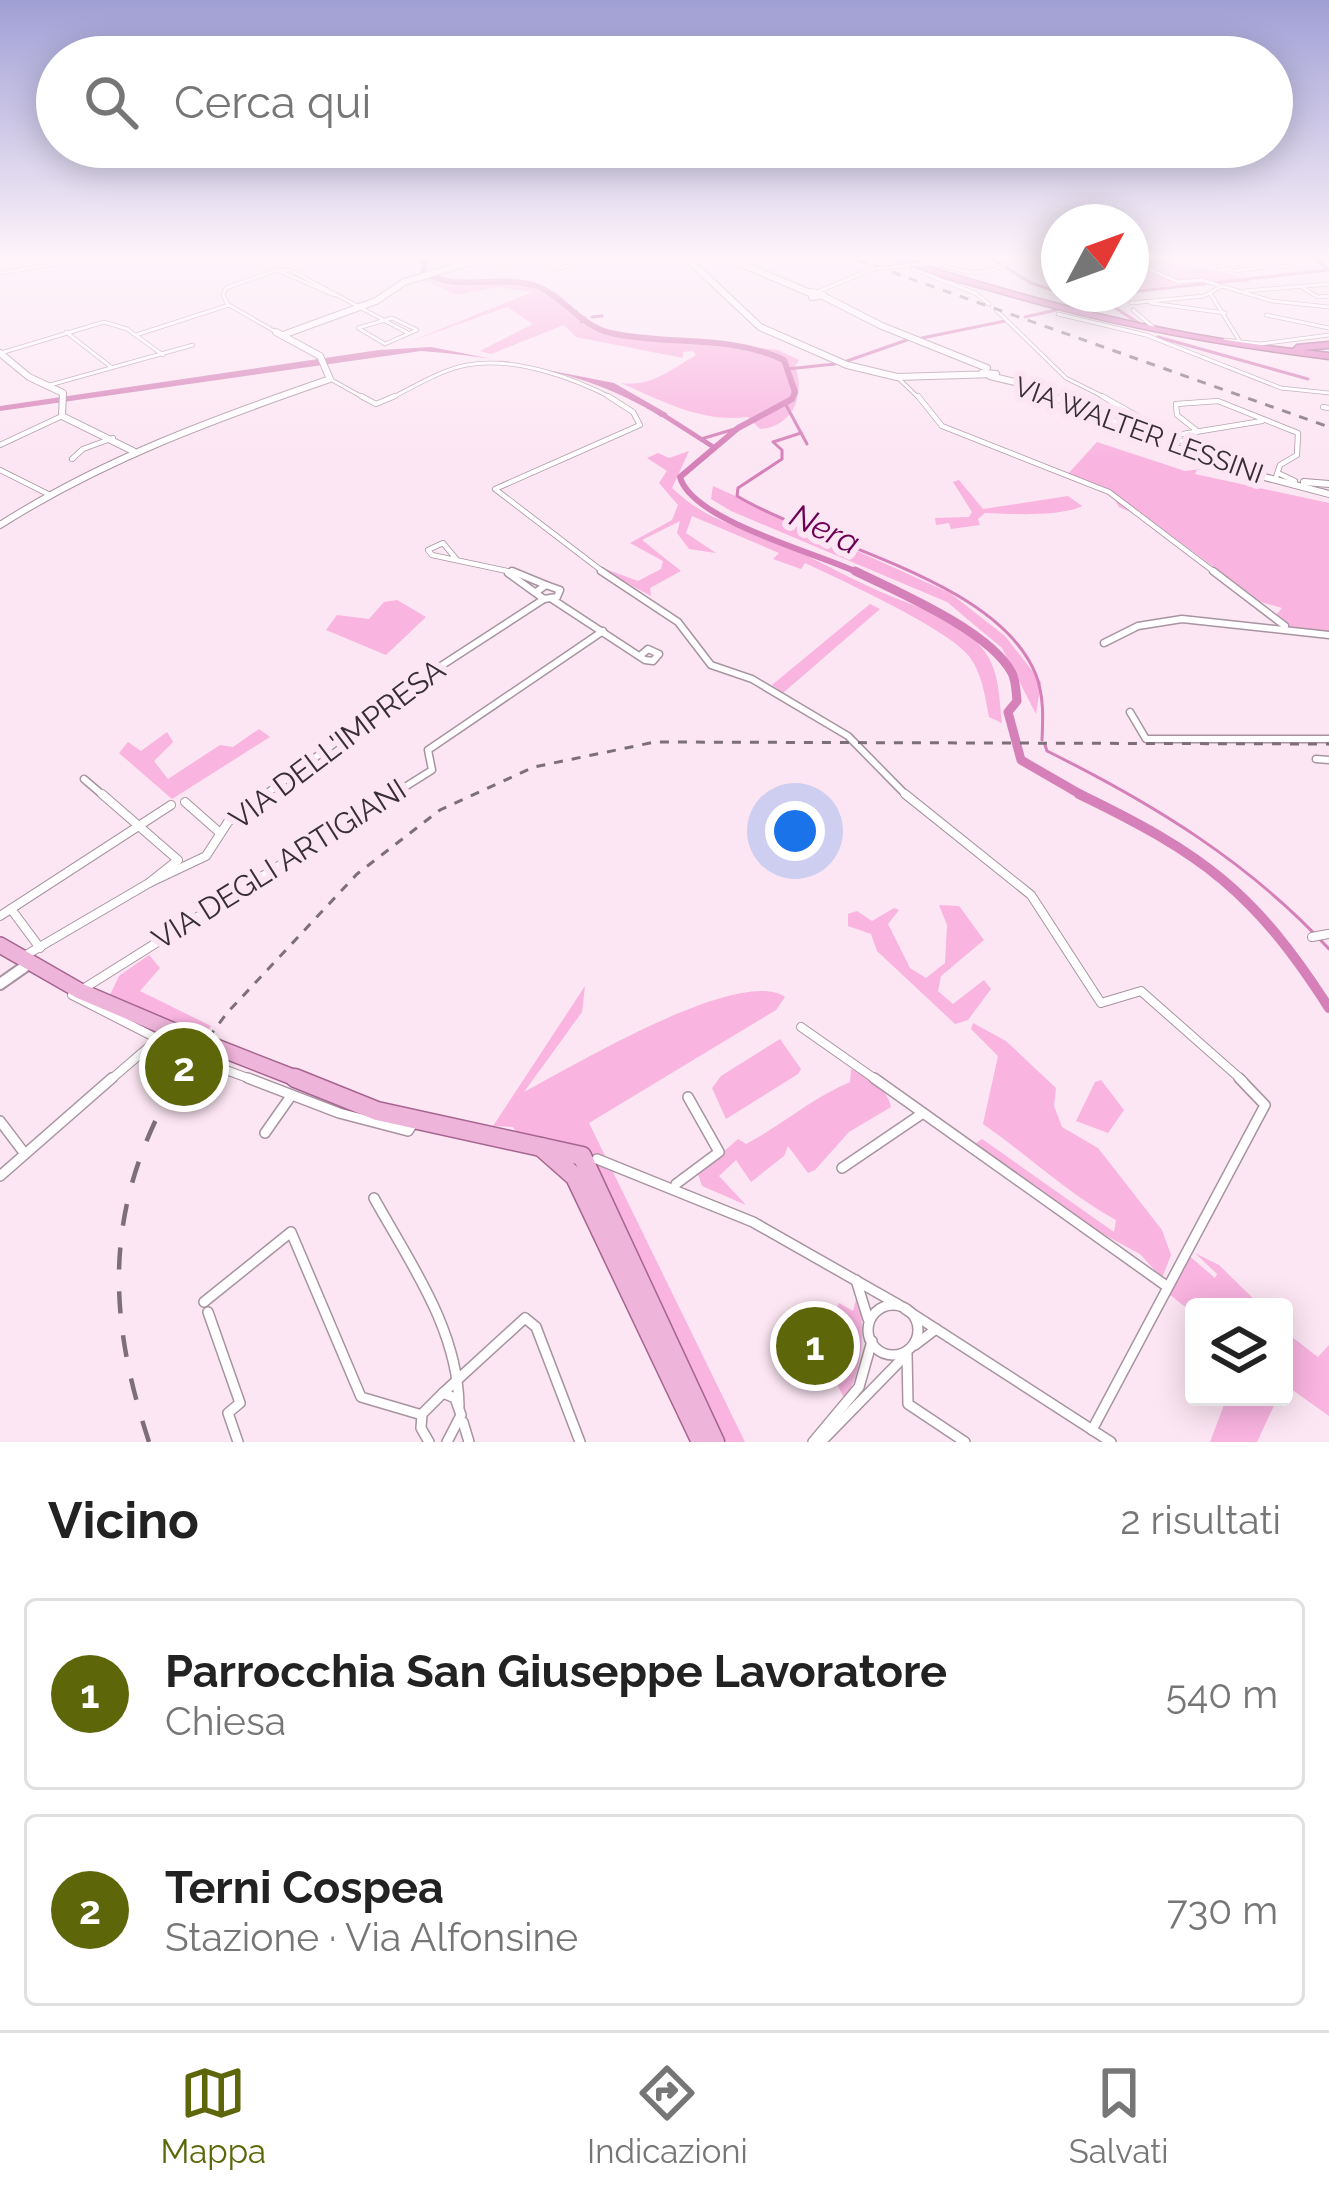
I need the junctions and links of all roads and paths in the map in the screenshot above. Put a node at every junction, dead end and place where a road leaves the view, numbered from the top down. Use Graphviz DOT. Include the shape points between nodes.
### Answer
graph roads {
  1 [pos="84,327"];
  2 [pos="117,327"];
  3 [pos="160,327"];
  4 [pos="269,327"];
  5 [pos="305,327"];
  6 [pos="360,327"];
  7 [pos="411,327"];
  8 [pos="764,327"];
  9 [pos="885,327"];
  10 [pos="1014,327"];
  11 [pos="1114,327"];
  12 [pos="1139,327"];
  13 [pos="1159,327"];
  14 [pos="1232,327"];
  15 [pos="295,331"];
  16 [pos="1329,331"];
  17 [pos="66,332"];
  18 [pos="136,335"];
  19 [pos="284,336"];
  20 [pos="1240,342"];
  21 [pos="193,345"];
  22 [pos="1278,350"];
  23 [pos="0,353"];
  24 [pos="164,355"];
  25 [pos="1328,355"];
  26 [pos="112,368"];
  27 [pos="988,373"];
  28 [pos="897,377"];
  29 [pos="331,379"];
  30 [pos="50,385"];
  31 [pos="1329,393"];
  32 [pos="62,416"];
  33 [pos="1266,420"];
  34 [pos="1196,430"];
  35 [pos="1177,435"];
  36 [pos="113,438"];
  37 [pos="0,445"];
  38 [pos="133,451"];
  39 [pos="1185,451"];
  40 [pos="1199,451"];
  41 [pos="72,459"];
  42 [pos="0,470"];
  43 [pos="1258,473"];
  44 [pos="1278,475"];
  45 [pos="1291,482"];
  46 [pos="1329,490"];
  47 [pos="47,494"];
  48 [pos="0,525"];
  49 [pos="457,560"];
  50 [pos="521,577"];
  51 [pos="545,585"];
  52 [pos="560,593"];
  53 [pos="543,597"];
  54 [pos="564,604"];
  55 [pos="1285,626"];
  56 [pos="603,631"];
  57 [pos="1329,635"];
  58 [pos="1104,644"];
  59 [pos="641,655"];
  60 [pos="1130,712"];
  61 [pos="1329,740"];
  62 [pos="1316,759"];
  63 [pos="1329,760"];
  64 [pos="84,779"];
  65 [pos="185,802"];
  66 [pos="172,805"];
  67 [pos="140,826"];
  68 [pos="218,832"];
  69 [pos="149,883"];
  70 [pos="11,910"];
  71 [pos="0,916"];
  72 [pos="1328,934"];
  73 [pos="1312,938"];
  74 [pos="55,941"];
  75 [pos="0,945"];
  76 [pos="30,956"];
  77 [pos="46,971"];
  78 [pos="0,985"];
  79 [pos="86,994"];
  80 [pos="801,1027"];
  81 [pos="215,1066"];
  82 [pos="291,1096"];
  83 [pos="688,1097"];
  84 [pos="923,1113"];
  85 [pos="414,1120"];
  86 [pos="0,1121"];
  87 [pos="265,1133"];
  88 [pos="25,1154"];
  89 [pos="587,1168"];
  90 [pos="842,1168"];
  91 [pos="0,1176"];
  92 [pos="676,1184"];
  93 [pos="374,1198"];
  94 [pos="854,1277"];
  95 [pos="1167,1286"];
  96 [pos="902,1307"];
  97 [pos="931,1326"];
  98 [pos="871,1333"];
  99 [pos="913,1347"];
  100 [pos="883,1352"];
  101 [pos="892,1368"];
  102 [pos="463,1380"];
  103 [pos="443,1394"];
  104 [pos="700,1410"];
  105 [pos="460,1412"];
  106 [pos="422,1415"];
  107 [pos="1092,1430"];
  108 [pos="422,1440"];
  109 [pos="817,1440"];
  110 [pos="457,1441"];
  111 [pos="1107,1441"];
  112 [pos="238,1442"];
  113 [pos="580,1442"];
  114 [pos="701,1442"];
  115 [pos="715,1442"];
  116 [pos="729,1442"];
  117 [pos="964,1442"];
  1 -- 17 [label="street"];
  2 -- 18 [label="street"];
  3 -- 18 [label="street"];
  4 -- 19 [label="street"];
  5 -- 15 [label="main road"];
  6 -- 7 [label="street" via="387,345 417,330"];
  8 -- 28 [label="main road" via="847,365"];
  9 -- 27 [label="main road, VIA WALTER LESSINI"];
  10 -- 35 [label="street" via="1066,378"];
  11 -- 31 [label="street" via="1281,388"];
  12 -- 22 [label="highway"];
  13 -- 20 [label="street"];
  14 -- 20 [label="street"];
  15 -- 19 [label="main road"];
  15 -- 19 [label="main road"];
  16 -- 20 [label="street"];
  17 -- 23 [label="street"];
  17 -- 26 [label="street"];
  18 -- 24 [label="street"];
  19 -- 29 [label="main road" via="321,361"];
  21 -- 24 [label="street"];
  22 -- 25 [label="highway"];
  22 -- 25 [label="highway" via="1314,344 1308,348"];
  23 -- 30 [label="main road"];
  24 -- 26 [label="street"];
  26 -- 30 [label="street"];
  27 -- 28 [label="main road"];
  27 -- 39 [label="main road, VIA WALTER LESSINI"];
  28 -- 55 [label="street" via="942,426 1109,492"];
  29 -- 38 [label="main road"];
  29 -- 95 [label="street" via="376,404 486,363 599,389 633,409 640,425 495,489 678,622 711,665 752,679 848,736 910,799 1031,895 1101,1003 1141,991 1265,1105"];
  30 -- 32 [label="main road" via="63,399"];
  32 -- 36 [label="main road"];
  32 -- 37 [label="street"];
  33 -- 34 [label="street"];
  33 -- 34 [label="street" via="1212,400 1176,404"];
  33 -- 44 [label="street" via="1301,436 1298,455 1280,464"];
  34 -- 35 [label="street"];
  35 -- 40 [label="street"];
  36 -- 38 [label="main road"];
  36 -- 41 [label="street"];
  38 -- 47 [label="main road"];
  39 -- 40 [label="main road, VIA WALTER LESSINI"];
  39 -- 45 [label="main road, VIA WALTER LESSINI"];
  40 -- 43 [label="main road, VIA WALTER LESSINI"];
  42 -- 47 [label="street"];
  43 -- 44 [label="main road, VIA WALTER LESSINI"];
  43 -- 46 [label="main road, VIA WALTER LESSINI"];
  44 -- 45 [label="main road, VIA WALTER LESSINI"];
  45 -- 46 [label="main road, VIA WALTER LESSINI"];
  47 -- 48 [label="main road"];
  49 -- 50 [label="street"];
  50 -- 51 [label="street"];
  50 -- 53 [label="street"];
  51 -- 52 [label="street"];
  51 -- 53 [label="street"];
  52 -- 53 [label="street"];
  52 -- 54 [label="street"];
  53 -- 54 [label="street"];
  53 -- 68 [label="street, VIA DELL'IMPRESA"];
  54 -- 56 [label="street"];
  55 -- 57 [label="street"];
  55 -- 58 [label="street" via="1142,625"];
  56 -- 59 [label="street"];
  56 -- 79 [label="street, VIA DEGLI ARTIGIANI" via="428,750 432,770"];
  60 -- 61 [label="street" via="1146,739"];
  62 -- 63 [label="street"];
  64 -- 67 [label="street"];
  65 -- 68 [label="street"];
  66 -- 67 [label="street"];
  67 -- 69 [label="street" via="178,860"];
  67 -- 70 [label="street"];
  68 -- 69 [label="street, VIA DELL'IMPRESA" via="206,856"];
  69 -- 74 [label="street, VIA DELL'IMPRESA"];
  70 -- 71 [label="street"];
  70 -- 76 [label="street"];
  72 -- 73 [label="street"];
  74 -- 76 [label="street"];
  74 -- 76 [label="street"];
  75 -- 76 [label="main road"];
  76 -- 77 [label="main road"];
  76 -- 78 [label="main road"];
  77 -- 79 [label="main road"];
  77 -- 88 [label="street" via="45,978 158,1039"];
  79 -- 85 [label="main road, bridge" via="311,1088"];
  80 -- 84 [label="street"];
  81 -- 82 [label="street"];
  82 -- 85 [label="street" via="408,1131"];
  82 -- 87 [label="street"];
  83 -- 92 [label="street" via="719,1152"];
  84 -- 90 [label="street"];
  84 -- 95 [label="street"];
  85 -- 89 [label="main road" via="535,1143"];
  86 -- 88 [label="street"];
  88 -- 91 [label="street"];
  89 -- 92 [label="street"];
  89 -- 104 [label="main road"];
  89 -- 114 [label="main road"];
  92 -- 94 [label="street"];
  93 -- 102 [label="street"];
  94 -- 96 [label="street"];
  94 -- 98 [label="street"];
  95 -- 107 [label="street"];
  96 -- 97 [label="street"];
  96 -- 98 [label="street" via="880,1304"];
  96 -- 99 [label="street" via="916,1332"];
  97 -- 99 [label="street"];
  97 -- 107 [label="street"];
  98 -- 100 [label="street"];
  98 -- 109 [label="street" via="860,1387"];
  99 -- 100 [label="street" via="896,1357"];
  99 -- 101 [label="street"];
  99 -- 117 [label="street" via="908,1404"];
  100 -- 101 [label="street"];
  101 -- 109 [label="street"];
  102 -- 103 [label="street"];
  102 -- 105 [label="street"];
  102 -- 113 [label="street" via="525,1318 536,1327"];
  103 -- 105 [label="street"];
  103 -- 106 [label="street"];
  104 -- 115 [label="main road"];
  104 -- 116 [label="street"];
  105 -- 110 [label="street"];
  106 -- 108 [label="street"];
  106 -- 112 [label="street" via="361,1396 291,1232 206,1307 240,1403 228,1413"];
  107 -- 111 [label="street"];
}
